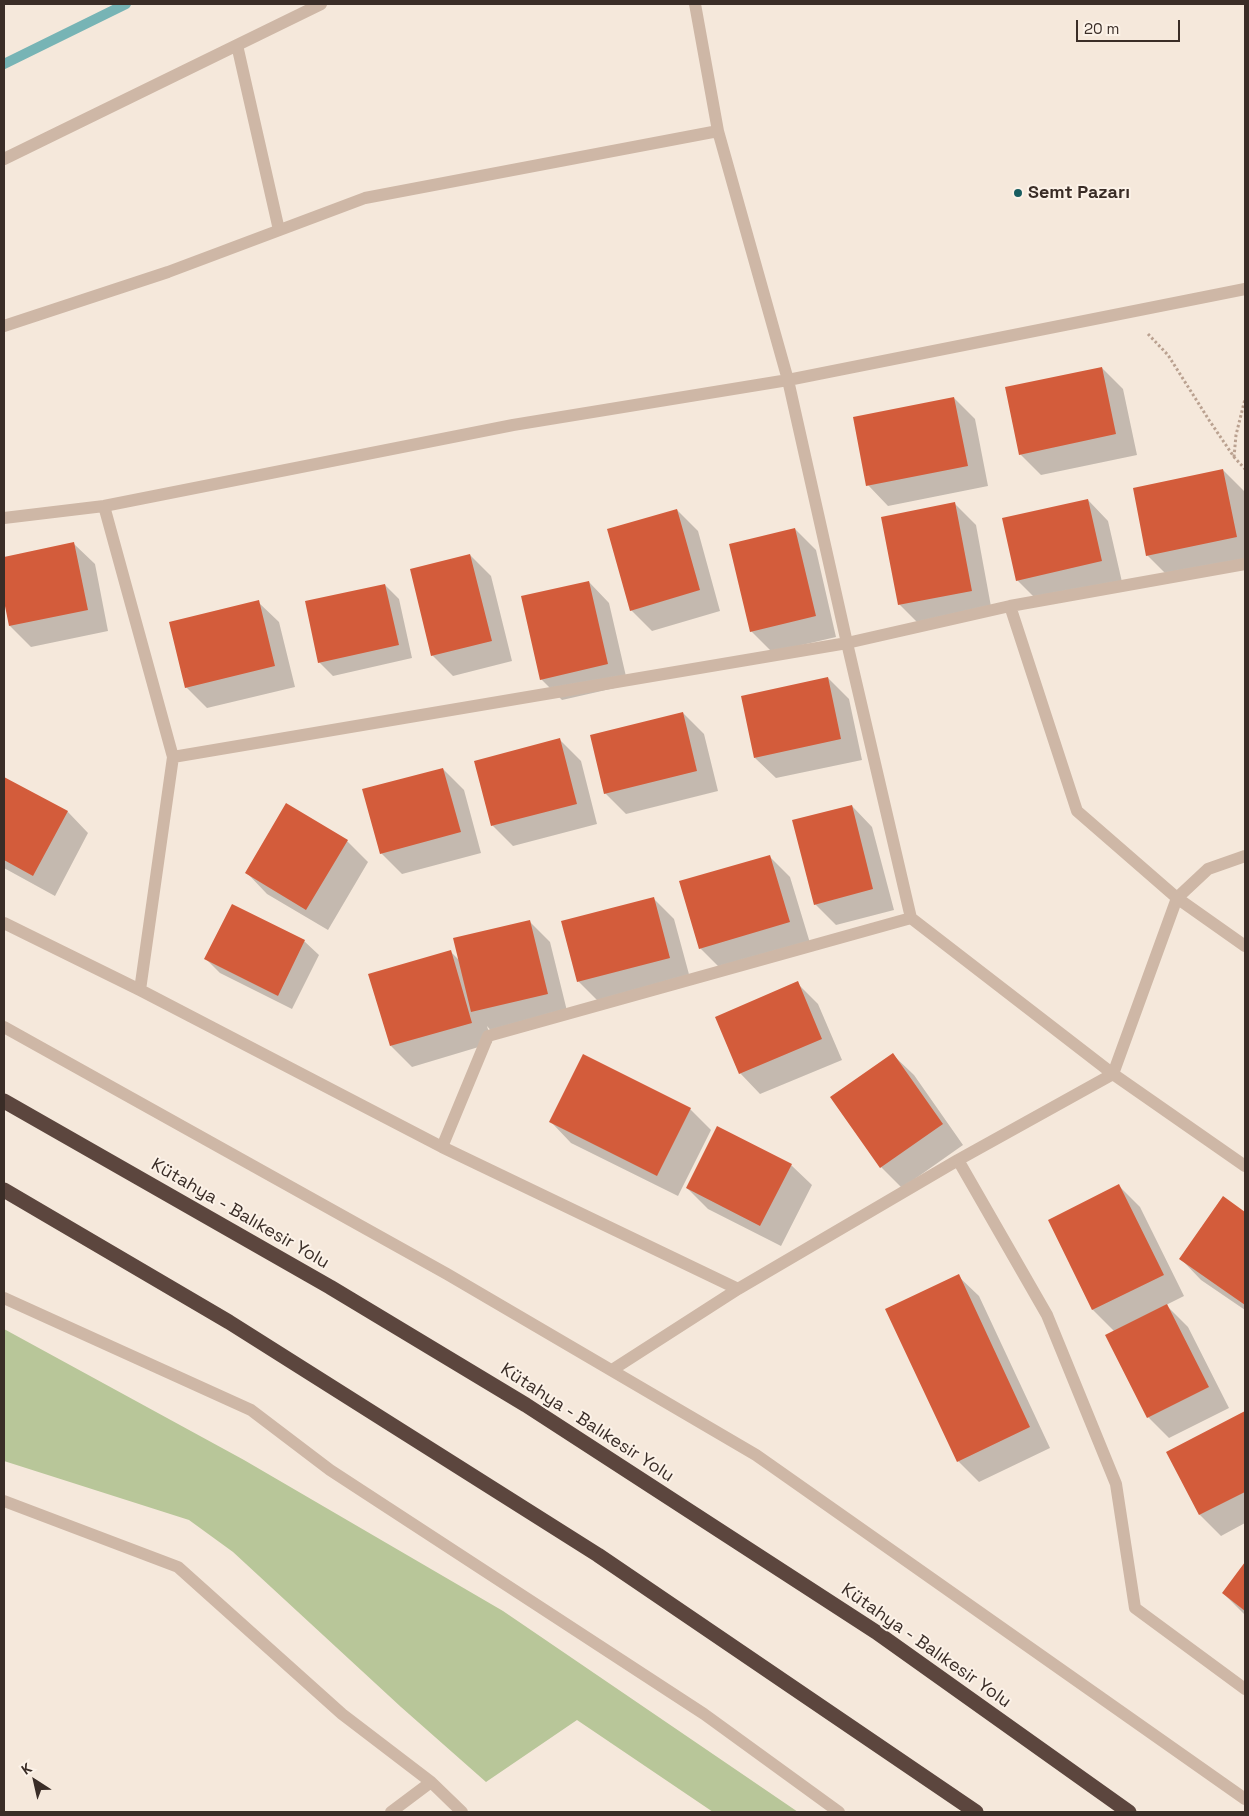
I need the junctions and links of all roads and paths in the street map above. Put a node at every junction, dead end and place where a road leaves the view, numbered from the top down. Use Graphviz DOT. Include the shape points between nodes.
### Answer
graph roads {
  1 [pos="320,4"];
  2 [pos="694,4"];
  3 [pos="237,45"];
  4 [pos="718,131"];
  5 [pos="4,159"];
  6 [pos="279,230"];
  7 [pos="1245,289"];
  8 [pos="1119,313"];
  9 [pos="4,326"];
  10 [pos="788,380"];
  11 [pos="1245,398"];
  12 [pos="1234,457"];
  13 [pos="1245,469"];
  14 [pos="104,506"];
  15 [pos="4,518"];
  16 [pos="1245,564"];
  17 [pos="1010,606"];
  18 [pos="847,643"];
  19 [pos="173,757"];
  20 [pos="1245,856"];
  21 [pos="1177,898"];
  22 [pos="911,918"];
  23 [pos="4,923"];
  24 [pos="1245,946"];
  25 [pos="140,990"];
  26 [pos="4,1027"];
  27 [pos="1113,1074"];
  28 [pos="4,1100"];
  29 [pos="442,1147"];
  30 [pos="958,1160"];
  31 [pos="1245,1166"];
  32 [pos="4,1192"];
  33 [pos="738,1289"];
  34 [pos="4,1298"];
  35 [pos="612,1370"];
  36 [pos="4,1501"];
  37 [pos="1245,1689"];
  38 [pos="431,1782"];
  39 [pos="1245,1799"];
  40 [pos="391,1812"];
  41 [pos="462,1812"];
  42 [pos="839,1812"];
  43 [pos="976,1812"];
  44 [pos="1129,1812"];
  1 -- 3 [label="street"];
  2 -- 4 [label="street"];
  3 -- 5 [label="street"];
  3 -- 6 [label="street"];
  4 -- 6 [label="street" via="365,198"];
  4 -- 10 [label="street"];
  6 -- 9 [label="street" via="168,272"];
  7 -- 8 [label="street"];
  8 -- 10 [label="street"];
  8 -- 12 [label="path" via="1146,332 1168,355"];
  10 -- 14 [label="street" via="513,425"];
  10 -- 18 [label="street"];
  11 -- 12 [label="path"];
  12 -- 13 [label="path"];
  14 -- 15 [label="street"];
  14 -- 19 [label="street"];
  16 -- 17 [label="street"];
  17 -- 18 [label="street"];
  17 -- 21 [label="street" via="1076,811"];
  18 -- 19 [label="street"];
  18 -- 22 [label="street"];
  19 -- 25 [label="street"];
  20 -- 21 [label="street" via="1208,869"];
  21 -- 24 [label="street"];
  21 -- 27 [label="street"];
  22 -- 27 [label="street"];
  22 -- 29 [label="street" via="488,1036"];
  23 -- 25 [label="street"];
  25 -- 29 [label="street"];
  26 -- 35 [label="street"];
  27 -- 30 [label="street"];
  27 -- 31 [label="street"];
  28 -- 44 [label="highway, Kütahya - Balıkesir Yolu" via="330,1287 526,1405 876,1632"];
  29 -- 33 [label="street"];
  30 -- 33 [label="street"];
  30 -- 37 [label="street" via="1047,1315 1116,1484 1136,1608"];
  32 -- 43 [label="highway" via="23,1200 229,1322 598,1555"];
  33 -- 35 [label="street"];
  34 -- 42 [label="street" via="251,1410 330,1470 704,1714"];
  35 -- 39 [label="street" via="756,1455"];
  36 -- 38 [label="street" via="178,1567 342,1714"];
  38 -- 40 [label="street"];
  38 -- 41 [label="street"];
}
